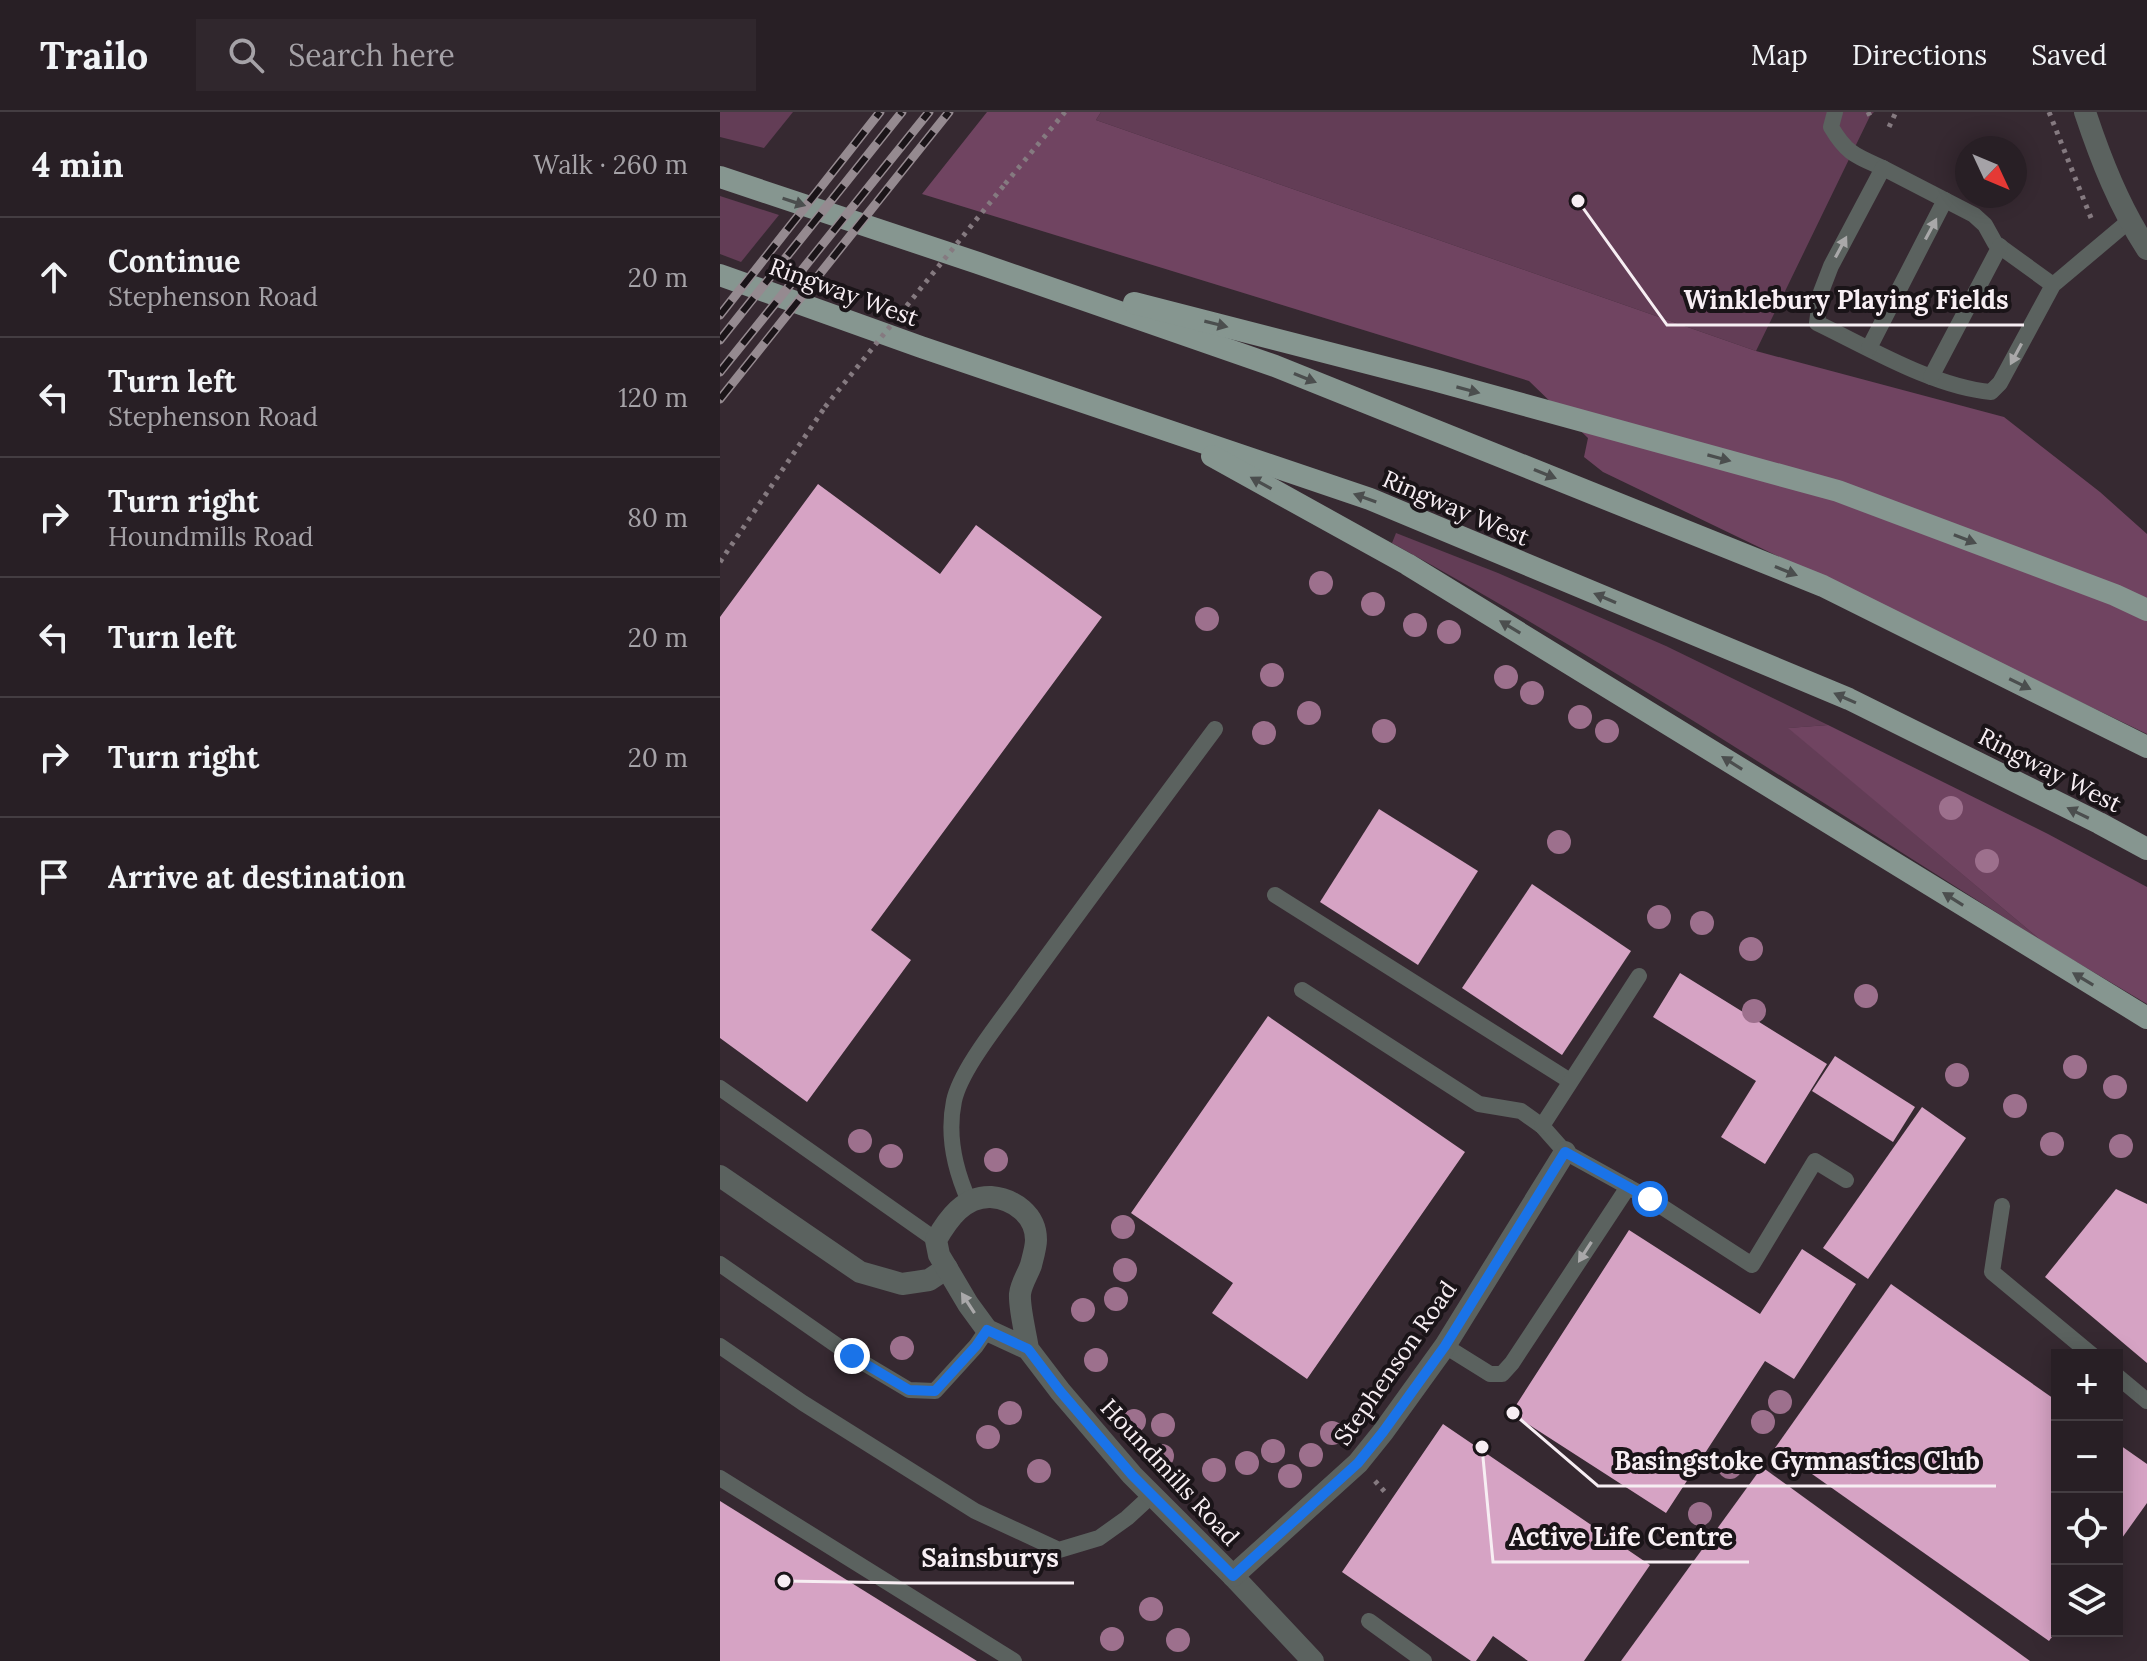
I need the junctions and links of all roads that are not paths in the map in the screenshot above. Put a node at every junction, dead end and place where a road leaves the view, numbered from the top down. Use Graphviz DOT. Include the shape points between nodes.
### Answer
graph roads {
  1 [pos="1835,112"];
  2 [pos="2085,112"];
  3 [pos="1883,168"];
  4 [pos="720,177"];
  5 [pos="1945,200"];
  6 [pos="2129,221"];
  7 [pos="2000,246"];
  8 [pos="2147,249"];
  9 [pos="978,263"];
  10 [pos="720,275"];
  11 [pos="2053,285"];
  12 [pos="1869,348"];
  13 [pos="1931,377"];
  14 [pos="1163,429"];
  15 [pos="2147,610"];
  16 [pos="1215,729"];
  17 [pos="2147,747"];
  18 [pos="2147,849"];
  19 [pos="1275,895"];
  20 [pos="1639,976"];
  21 [pos="1302,990"];
  22 [pos="2147,1018"];
  23 [pos="1570,1081"];
  24 [pos="720,1088"];
  25 [pos="1542,1126"];
  26 [pos="1565,1152"];
  27 [pos="720,1176"];
  28 [pos="1846,1180"];
  29 [pos="1628,1187"];
  30 [pos="969,1201"];
  31 [pos="2002,1206"];
  32 [pos="936,1240"];
  33 [pos="720,1264"];
  34 [pos="947,1268"];
  35 [pos="987,1330"];
  36 [pos="720,1346"];
  37 [pos="1445,1346"];
  38 [pos="1028,1349"];
  39 [pos="2085,1349"];
  40 [pos="2123,1381"];
  41 [pos="2147,1401"];
  42 [pos="720,1478"];
  43 [pos="1152,1495"];
  44 [pos="1233,1576"];
  45 [pos="1369,1621"];
  46 [pos="1014,1661"];
  47 [pos="1313,1661"];
  48 [pos="1424,1661"];
  1 -- 3 [label="lane" via="1831,127 1841,143"];
  2 -- 6 [label="street"];
  3 -- 5 [label="lane"];
  12 -- 3 [label="lane, one-way" via="1817,323 1831,266"];
  4 -- 9 [label="main road, one-way"];
  5 -- 7 [label="lane" via="1974,215"];
  12 -- 5 [label="lane, one-way"];
  6 -- 8 [label="street"];
  6 -- 11 [label="lane"];
  7 -- 11 [label="lane"];
  7 -- 13 [label="lane"];
  9 -- 15 [label="main road, one-way" via="1838,491"];
  9 -- 17 [label="main road, one-way" via="1275,366 1823,586"];
  10 -- 14 [label="main road, Ringway West"];
  11 -- 13 [label="lane, one-way" via="1991,392"];
  12 -- 13 [label="lane"];
  18 -- 14 [label="main road, Ringway West, one-way" via="1849,699 1370,499"];
  22 -- 14 [label="main road, one-way" via="1407,564"];
  16 -- 30 [label="lane" via="962,1080 951,1137"];
  19 -- 23 [label="lane"];
  20 -- 23 [label="lane"];
  21 -- 25 [label="lane" via="1479,1104 1521,1111"];
  23 -- 25 [label="lane"];
  24 -- 32 [label="lane"];
  25 -- 26 [label="lane"];
  26 -- 29 [label="lane"];
  26 -- 37 [label="street, Stephenson Road"];
  27 -- 34 [label="street" via="860,1272 902,1284 929,1280"];
  28 -- 29 [label="lane" via="1815,1161 1752,1265"];
  29 -- 37 [label="lane, one-way" via="1502,1374 1490,1374"];
  30 -- 32 [label="street" via="946,1221"];
  30 -- 38 [label="street, Houndmills Road" via="1006,1199 1032,1223 1036,1240 1020,1293"];
  31 -- 39 [label="lane" via="1992,1272"];
  32 -- 34 [label="street"];
  33 -- 35 [label="lane" via="909,1390 935,1391"];
  35 -- 34 [label="street, one-way"];
  35 -- 38 [label="street, Houndmills Road"];
  36 -- 43 [label="lane" via="975,1511 1059,1550 1099,1538"];
  37 -- 44 [label="street, Stephenson Road" via="1358,1463"];
  38 -- 43 [label="street, Houndmills Road"];
  40 -- 41 [label="lane"];
  42 -- 46 [label="lane"];
  43 -- 44 [label="street, Houndmills Road"];
  44 -- 47 [label="street, Houndmills Road"];
  45 -- 48 [label="lane"];
}
